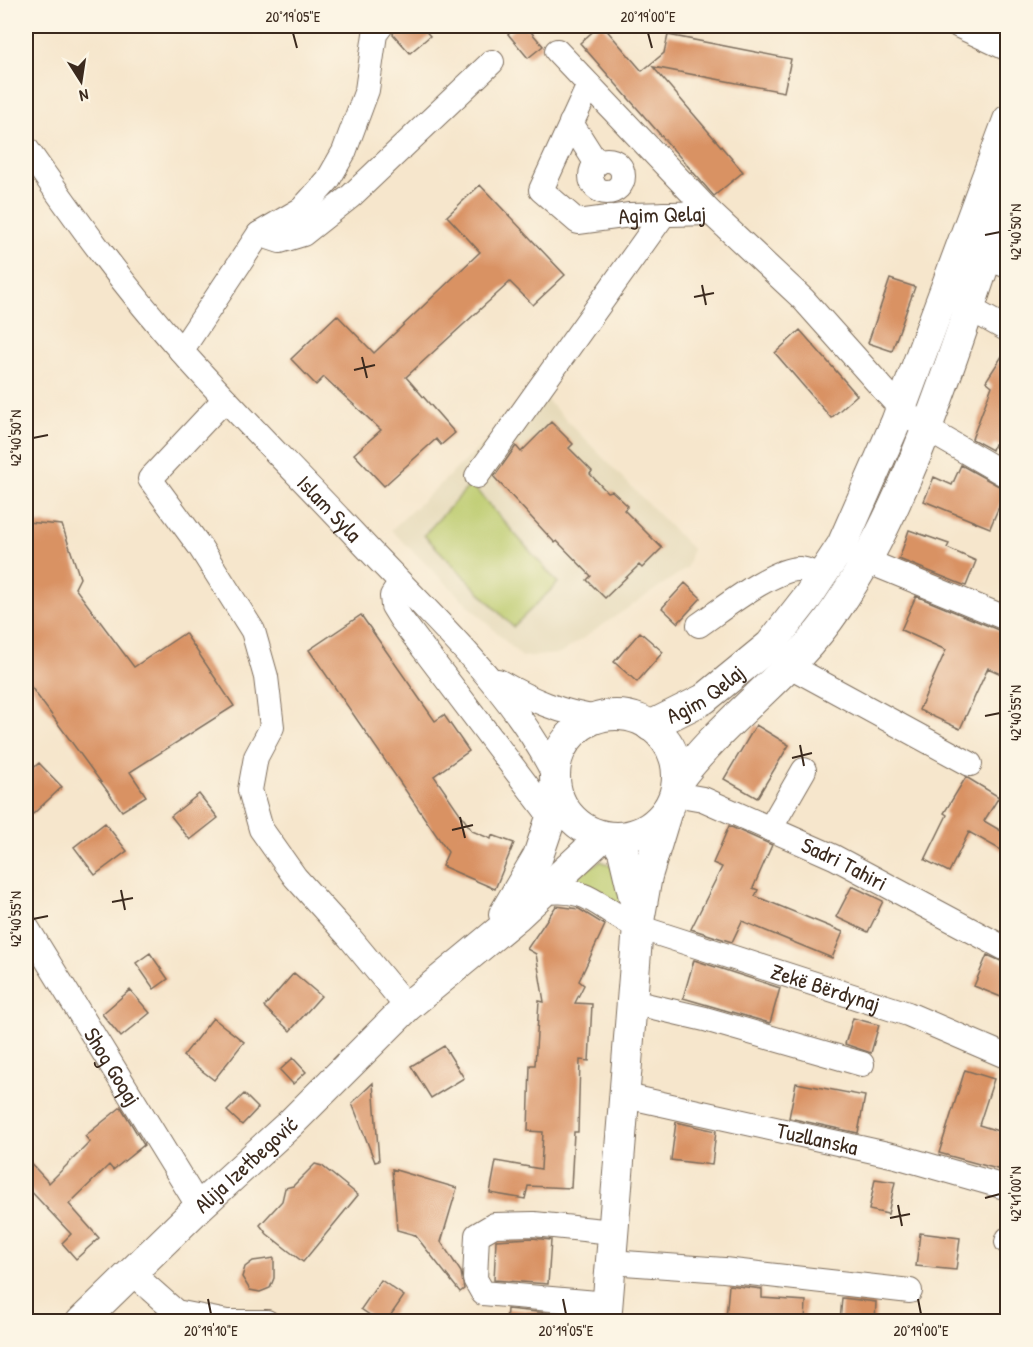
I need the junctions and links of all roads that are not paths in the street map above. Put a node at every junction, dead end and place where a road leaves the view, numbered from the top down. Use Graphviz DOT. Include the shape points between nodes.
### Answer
graph roads {
  1 [pos="381,26"];
  2 [pos="959,26"];
  3 [pos="1008,49"];
  4 [pos="557,51"];
  5 [pos="492,62"];
  6 [pos="589,85"];
  7 [pos="1008,120"];
  8 [pos="571,123"];
  9 [pos="648,147"];
  10 [pos="26,148"];
  11 [pos="1000,162"];
  12 [pos="603,171"];
  13 [pos="1008,196"];
  14 [pos="561,208"];
  15 [pos="711,213"];
  16 [pos="664,214"];
  17 [pos="630,215"];
  18 [pos="259,234"];
  19 [pos="984,257"];
  20 [pos="956,300"];
  21 [pos="1008,330"];
  22 [pos="181,351"];
  23 [pos="225,399"];
  24 [pos="901,409"];
  25 [pos="925,428"];
  26 [pos="477,476"];
  27 [pos="1008,476"];
  28 [pos="839,550"];
  29 [pos="867,561"];
  30 [pos="821,577"];
  31 [pos="400,584"];
  32 [pos="1008,619"];
  33 [pos="699,625"];
  34 [pos="790,666"];
  35 [pos="478,669"];
  36 [pos="599,718"];
  37 [pos="650,726"];
  38 [pos="970,764"];
  39 [pos="804,770"];
  40 [pos="673,795"];
  41 [pos="554,797"];
  42 [pos="770,829"];
  43 [pos="609,837"];
  44 [pos="542,893"];
  45 [pos="26,926"];
  46 [pos="639,927"];
  47 [pos="489,937"];
  48 [pos="1008,950"];
  49 [pos="632,1002"];
  50 [pos="407,1006"];
  51 [pos="1008,1058"];
  52 [pos="862,1064"];
  53 [pos="626,1096"];
  54 [pos="1008,1188"];
  55 [pos="199,1207"];
  56 [pos="613,1232"];
  57 [pos="610,1262"];
  58 [pos="132,1273"];
  59 [pos="910,1292"];
  60 [pos="607,1313"];
  61 [pos="81,1322"];
  62 [pos="228,1322"];
  63 [pos="267,1322"];
  1 -- 18 [label="street" via="375,34 367,90 328,180 302,209"];
  2 -- 3 [label="street"];
  4 -- 6 [label="street"];
  5 -- 18 [label="street" via="351,196 303,234 280,241"];
  6 -- 8 [label="street, Agim Qelaj"];
  6 -- 9 [label="street"];
  7 -- 11 [label="main road, Agim Qelaj"];
  8 -- 12 [label="street"];
  8 -- 14 [label="street, Agim Qelaj" via="541,190"];
  9 -- 12 [label="street"];
  9 -- 15 [label="street"];
  10 -- 22 [label="street, Islam Syla" via="88,238"];
  11 -- 19 [label="main road, Agim Qelaj"];
  12 -- 14 [label="street"];
  12 -- 17 [label="street" via="624,177 616,190"];
  13 -- 19 [label="main road, Agim Qelaj"];
  14 -- 17 [label="street, Agim Qelaj" via="578,222"];
  15 -- 16 [label="street, Agim Qelaj"];
  15 -- 24 [label="street, Agim Qelaj" via="803,299"];
  16 -- 17 [label="street, Agim Qelaj"];
  16 -- 26 [label="street"];
  18 -- 22 [label="street"];
  19 -- 20 [label="main road, Agim Qelaj"];
  20 -- 21 [label="street"];
  20 -- 24 [label="main road, Agim Qelaj"];
  20 -- 25 [label="main road, Agim Qelaj"];
  22 -- 23 [label="street, Islam Syla"];
  23 -- 31 [label="street, Islam Syla"];
  23 -- 50 [label="street" via="150,479 200,547 253,631 266,677 272,727 256,757 250,790 261,829 295,877"];
  24 -- 25 [label="street, Agim Qelaj"];
  24 -- 28 [label="main road, Agim Qelaj"];
  25 -- 27 [label="street"];
  25 -- 29 [label="main road, Agim Qelaj"];
  28 -- 29 [label="street"];
  28 -- 30 [label="main road, Agim Qelaj"];
  29 -- 32 [label="street"];
  29 -- 34 [label="main road, Agim Qelaj" via="836,610"];
  30 -- 33 [label="street" via="801,568 786,571 741,595"];
  30 -- 37 [label="main road, Agim Qelaj" via="770,645 704,699"];
  31 -- 35 [label="street, Islam Syla"];
  31 -- 41 [label="street" via="392,596 401,619"];
  34 -- 38 [label="street"];
  34 -- 40 [label="main road, Agim Qelaj" via="721,729"];
  35 -- 36 [label="street, Islam Syla" via="534,702 573,715"];
  35 -- 41 [label="street, Islam Syla" via="516,711 539,745"];
  36 -- 37 [label="main road" via="634,718"];
  36 -- 41 [label="main road" via="581,726 567,740 558,758"];
  37 -- 40 [label="main road" via="669,746 674,758"];
  39 -- 42 [label="street"];
  40 -- 42 [label="street, Sadri Tahiri" via="703,799"];
  40 -- 43 [label="main road" via="655,824 639,833"];
  40 -- 46 [label="main road" via="647,876"];
  41 -- 43 [label="main road" via="584,829"];
  41 -- 47 [label="main road, Alija Izetbegović" via="538,856"];
  42 -- 48 [label="street, Sadri Tahiri" via="834,857"];
  43 -- 44 [label="main road, Alija Izetbegović"];
  43 -- 46 [label="main road" via="623,850"];
  44 -- 46 [label="street, Zekë Bërdynaj" via="576,892"];
  44 -- 47 [label="main road, Alija Izetbegović"];
  45 -- 55 [label="street, Shog Goqaj"];
  46 -- 49 [label="main road"];
  46 -- 51 [label="street, Zekë Bërdynaj" via="908,1014"];
  47 -- 50 [label="main road, Alija Izetbegović"];
  49 -- 52 [label="street"];
  49 -- 53 [label="main road"];
  50 -- 55 [label="main road, Alija Izetbegović" via="291,1123"];
  53 -- 54 [label="street, Tuzllanska" via="896,1155"];
  53 -- 56 [label="main road"];
  55 -- 58 [label="main road, Alija Izetbegović"];
  56 -- 57 [label="main road"];
  56 -- 60 [label="street" via="534,1224 494,1225 477,1235 475,1279 483,1293"];
  57 -- 59 [label="street" via="724,1270"];
  57 -- 60 [label="main road"];
  58 -- 61 [label="main road, Alija Izetbegović"];
  58 -- 62 [label="street" via="176,1312"];
  62 -- 63 [label="street"];
}
